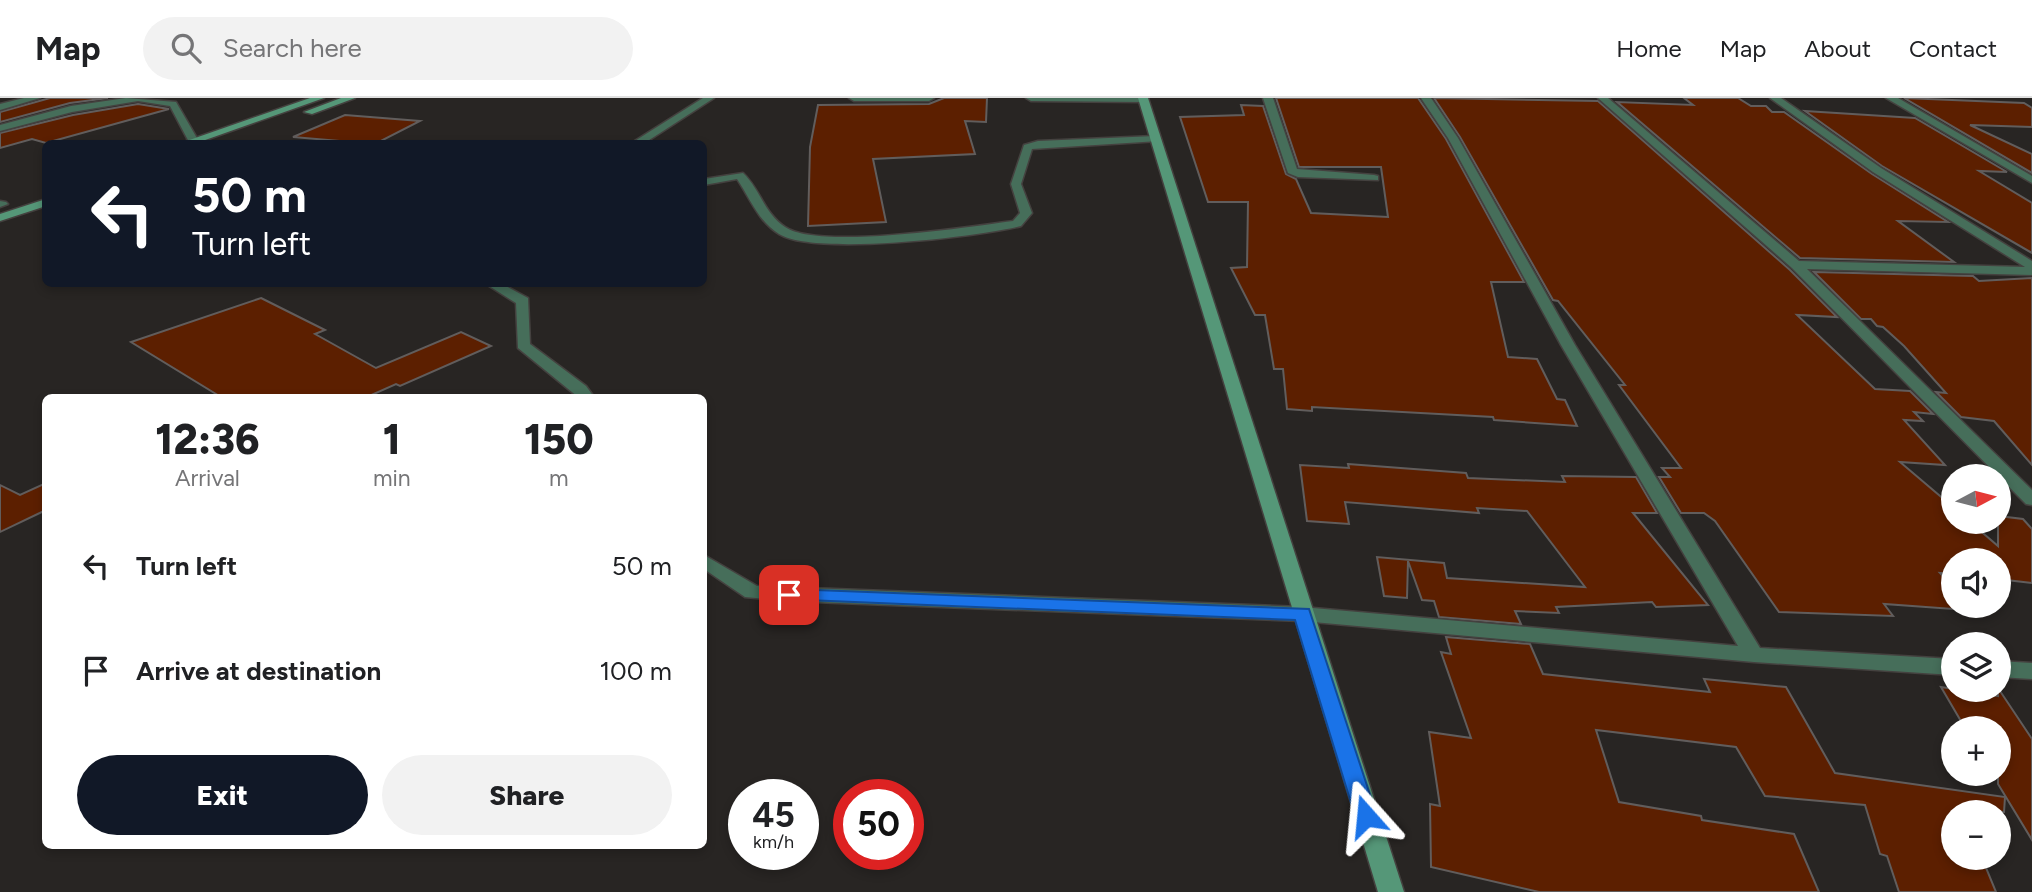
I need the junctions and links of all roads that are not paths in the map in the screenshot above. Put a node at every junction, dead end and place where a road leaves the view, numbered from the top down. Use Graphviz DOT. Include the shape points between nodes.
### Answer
graph roads {
  1 [pos="35,98"];
  2 [pos="319,98"];
  3 [pos="349,98"];
  4 [pos="709,98"];
  5 [pos="854,98"];
  6 [pos="929,98"];
  7 [pos="1031,98"];
  8 [pos="1268,98"];
  9 [pos="1426,98"];
  10 [pos="1603,98"];
  11 [pos="1775,98"];
  12 [pos="1891,98"];
  13 [pos="136,99"];
  14 [pos="1143,99"];
  15 [pos="0,107"];
  16 [pos="0,128"];
  17 [pos="1155,139"];
  18 [pos="187,140"];
  19 [pos="194,140"];
  20 [pos="228,140"];
  21 [pos="641,140"];
  22 [pos="1374,178"];
  23 [pos="2032,180"];
  24 [pos="707,181"];
  25 [pos="42,191"];
  26 [pos="42,203"];
  27 [pos="1,204"];
  28 [pos="0,218"];
  29 [pos="1796,265"];
  30 [pos="2032,269"];
  31 [pos="499,287"];
  32 [pos="584,394"];
  33 [pos="2032,500"];
  34 [pos="707,563"];
  35 [pos="1302,614"];
  36 [pos="1754,655"];
  37 [pos="1941,666"];
  38 [pos="2011,670"];
  39 [pos="2032,671"];
  40 [pos="1391,892"];
  1 -- 15 [label="street"];
  2 -- 19 [label="main road"];
  3 -- 20 [label="main road"];
  4 -- 21 [label="street"];
  5 -- 6 [label="street"];
  7 -- 14 [label="street"];
  8 -- 22 [label="street" via="1292,171"];
  9 -- 36 [label="street"];
  10 -- 29 [label="street"];
  11 -- 30 [label="street"];
  12 -- 23 [label="street"];
  13 -- 16 [label="street" via="52,113"];
  13 -- 18 [label="street" via="173,104"];
  14 -- 17 [label="main road"];
  17 -- 24 [label="street" via="1028,147 1016,184 1026,213 1017,224 980,230 847,238 791,235 773,224 739,175"];
  17 -- 35 [label="main road"];
  25 -- 27 [label="main road"];
  26 -- 28 [label="main road"];
  29 -- 30 [label="street"];
  29 -- 33 [label="street"];
  31 -- 32 [label="street" via="523,300 523,345"];
  34 -- 35 [label="street" via="752,592"];
  35 -- 36 [label="street"];
  35 -- 40 [label="main road"];
  36 -- 37 [label="street"];
  38 -- 39 [label="street"];
}
